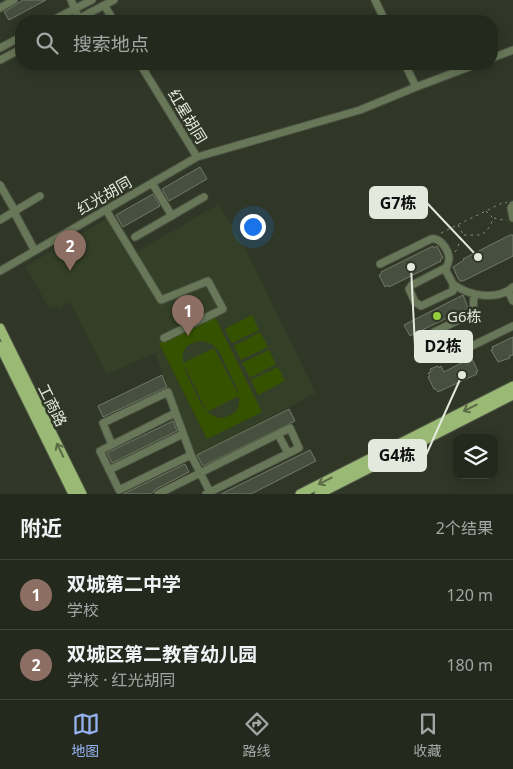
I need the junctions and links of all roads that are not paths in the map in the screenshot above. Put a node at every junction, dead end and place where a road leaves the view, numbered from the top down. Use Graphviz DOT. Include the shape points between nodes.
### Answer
graph roads {
  1 [pos="14,0"];
  2 [pos="72,0"];
  3 [pos="92,0"];
  4 [pos="114,0"];
  5 [pos="375,0"];
  6 [pos="104,5"];
  7 [pos="0,8"];
  8 [pos="75,9"];
  9 [pos="63,15"];
  10 [pos="76,15"];
  11 [pos="86,15"];
  12 [pos="110,15"];
  13 [pos="382,15"];
  14 [pos="15,40"];
  15 [pos="0,48"];
  16 [pos="513,50"];
  17 [pos="15,52"];
  18 [pos="498,56"];
  19 [pos="0,60"];
  20 [pos="144,70"];
  21 [pos="408,70"];
  22 [pos="461,70"];
  23 [pos="416,87"];
  24 [pos="196,157"];
  25 [pos="152,183"];
  26 [pos="0,185"];
  27 [pos="40,196"];
  28 [pos="204,197"];
  29 [pos="512,205"];
  30 [pos="106,210"];
  31 [pos="14,211"];
  32 [pos="172,216"];
  33 [pos="0,220"];
  34 [pos="511,220"];
  35 [pos="135,237"];
  36 [pos="35,252"];
  37 [pos="380,264"];
  38 [pos="445,269"];
  39 [pos="0,271"];
  40 [pos="453,284"];
  41 [pos="511,289"];
  42 [pos="474,294"];
  43 [pos="513,301"];
  44 [pos="513,326"];
  45 [pos="1,334"];
  46 [pos="164,338"];
  47 [pos="0,346"];
  48 [pos="513,386"];
  49 [pos="513,395"];
  50 [pos="176,413"];
  51 [pos="183,434"];
  52 [pos="278,434"];
  53 [pos="112,445"];
  54 [pos="288,453"];
  55 [pos="191,455"];
  56 [pos="109,470"];
  57 [pos="200,473"];
  58 [pos="209,493"];
  59 [pos="73,494"];
  60 [pos="82,494"];
  61 [pos="158,494"];
  62 [pos="300,494"];
  63 [pos="319,494"];
  1 -- 7 [label="street"];
  2 -- 8 [label="street"];
  3 -- 8 [label="street"];
  4 -- 6 [label="street"];
  5 -- 13 [label="street"];
  6 -- 11 [label="street"];
  6 -- 12 [label="street"];
  8 -- 9 [label="street"];
  8 -- 10 [label="street"];
  14 -- 15 [label="street"];
  16 -- 18 [label="street"];
  17 -- 19 [label="street"];
  20 -- 24 [label="street, 红星胡同"];
  21 -- 23 [label="street"];
  22 -- 23 [label="street, 红光胡同"];
  23 -- 24 [label="street, 红光胡同" via="360,110"];
  24 -- 25 [label="street, 红光胡同"];
  25 -- 30 [label="street, 红光胡同"];
  25 -- 32 [label="street"];
  26 -- 31 [label="street"];
  27 -- 31 [label="street"];
  28 -- 32 [label="street"];
  29 -- 34 [label="street"];
  30 -- 36 [label="street, 红光胡同"];
  30 -- 46 [label="street" via="161,300 208,281 223,309"];
  31 -- 33 [label="street"];
  31 -- 36 [label="street"];
  32 -- 35 [label="street"];
  36 -- 39 [label="street, 红光胡同"];
  37 -- 38 [label="street" via="437,239 449,260"];
  38 -- 40 [label="street"];
  38 -- 40 [label="street" via="410,286 409,291 415,302 424,306 451,293"];
  40 -- 42 [label="street"];
  41 -- 42 [label="street" via="490,295"];
  41 -- 43 [label="street"];
  42 -- 44 [label="street" via="472,313 434,332 432,340 441,356 449,357"];
  60 -- 45 [label="main road, 工商路, one-way"];
  47 -- 59 [label="main road, 工商路"];
  48 -- 62 [label="main road, one-way"];
  49 -- 63 [label="main road"];
  50 -- 51 [label="street"];
  50 -- 53 [label="street"];
  50 -- 53 [label="street" via="168,392 103,422"];
  51 -- 55 [label="street"];
  51 -- 56 [label="street"];
  52 -- 54 [label="street"];
  52 -- 54 [label="street" via="290,428 299,448"];
  52 -- 57 [label="street"];
  53 -- 56 [label="street" via="100,451"];
  54 -- 58 [label="street"];
  55 -- 56 [label="street" via="119,490"];
  55 -- 57 [label="street"];
  57 -- 58 [label="street"];
  57 -- 61 [label="street"];
}
